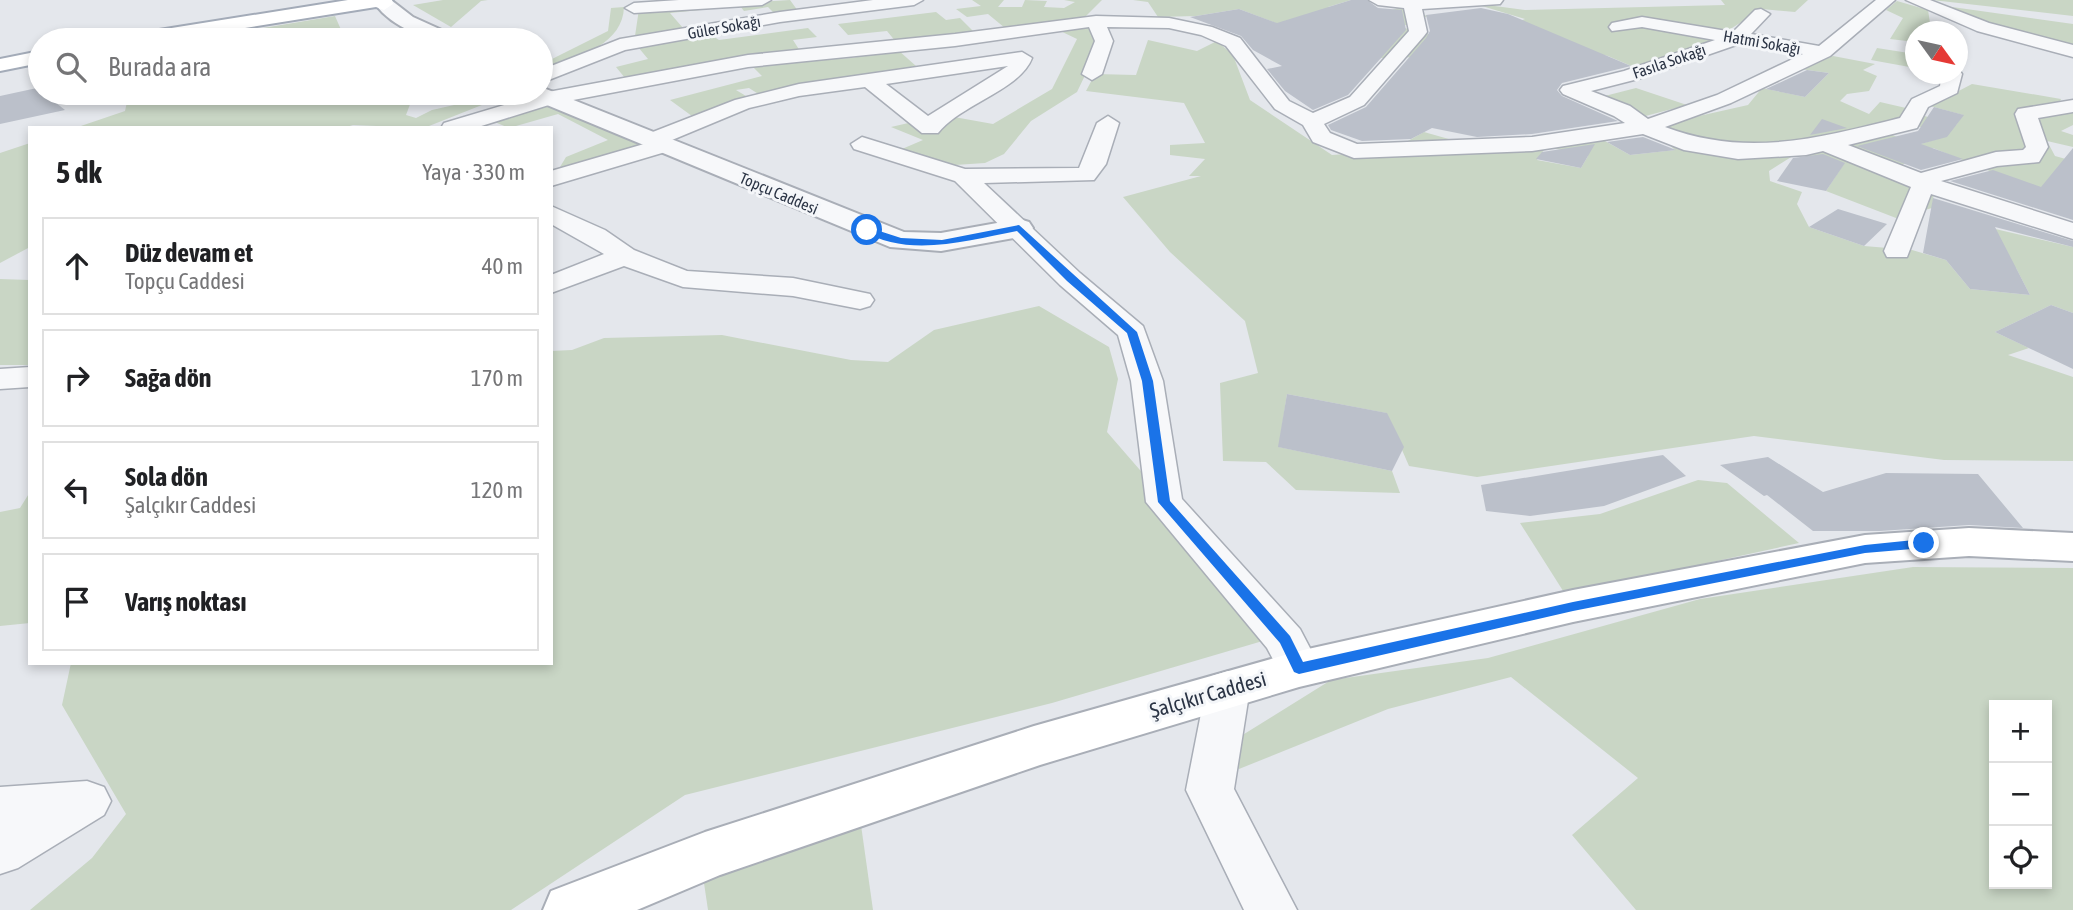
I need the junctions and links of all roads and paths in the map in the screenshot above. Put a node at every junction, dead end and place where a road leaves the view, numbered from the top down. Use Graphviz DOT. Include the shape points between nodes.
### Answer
graph roads {
  1 [pos="413,0"];
  2 [pos="762,0"];
  3 [pos="914,0"];
  4 [pos="1378,0"];
  5 [pos="1494,0"];
  6 [pos="1886,0"];
  7 [pos="1915,0"];
  8 [pos="383,2"];
  9 [pos="635,4"];
  10 [pos="1412,5"];
  11 [pos="1938,8"];
  12 [pos="1761,14"];
  13 [pos="1096,21"];
  14 [pos="1938,21"];
  15 [pos="1618,27"];
  16 [pos="213,28"];
  17 [pos="231,28"];
  18 [pos="421,28"];
  19 [pos="1737,38"];
  20 [pos="2040,42"];
  21 [pos="620,45"];
  22 [pos="2073,51"];
  23 [pos="1823,52"];
  24 [pos="28,61"];
  25 [pos="2073,61"];
  26 [pos="0,66"];
  27 [pos="1092,74"];
  28 [pos="869,80"];
  29 [pos="553,83"];
  30 [pos="1951,84"];
  31 [pos="553,88"];
  32 [pos="553,94"];
  33 [pos="505,105"];
  34 [pos="2073,106"];
  35 [pos="1312,121"];
  36 [pos="1108,123"];
  37 [pos="457,126"];
  38 [pos="1645,127"];
  39 [pos="659,142"];
  40 [pos="1824,143"];
  41 [pos="862,144"];
  42 [pos="963,176"];
  43 [pos="553,178"];
  44 [pos="1926,184"];
  45 [pos="553,215"];
  46 [pos="1019,228"];
  47 [pos="2073,231"];
  48 [pos="1897,251"];
  49 [pos="624,256"];
  50 [pos="553,284"];
  51 [pos="860,300"];
  52 [pos="28,377"];
  53 [pos="0,379"];
  54 [pos="2073,547"];
  55 [pos="1299,668"];
  56 [pos="1228,688"];
  57 [pos="0,808"];
  58 [pos="0,852"];
  59 [pos="572,910"];
  60 [pos="1271,910"];
  1 -- 8 [label="main road"];
  2 -- 9 [label="street"];
  3 -- 21 [label="street, Güler Sokağı"];
  4 -- 10 [label="street"];
  5 -- 10 [label="street"];
  6 -- 23 [label="street"];
  7 -- 11 [label="street"];
  8 -- 16 [label="main road"];
  8 -- 17 [label="main road"];
  8 -- 18 [label="street"];
  9 -- 21 [label="street"];
  10 -- 35 [label="street" via="1418,32 1383,74 1357,100"];
  11 -- 14 [label="street"];
  11 -- 20 [label="street" via="1983,27"];
  12 -- 19 [label="street, Fasıla Sokağı"];
  13 -- 27 [label="street" via="1104,41"];
  13 -- 31 [label="street"];
  13 -- 35 [label="street" via="1169,23 1233,42 1282,105"];
  15 -- 19 [label="street, Hatmi Sokağı" via="1642,23"];
  19 -- 23 [label="street, Hatmi Sokağı"];
  19 -- 38 [label="street, Fasıla Sokağı" via="1630,75 1572,88 1571,92 1622,111"];
  20 -- 22 [label="street"];
  20 -- 25 [label="street"];
  21 -- 29 [label="street, Güler Sokağı"];
  23 -- 38 [label="street" via="1724,99"];
  24 -- 26 [label="main road"];
  28 -- 28 [label="street" via="925,70 1022,58 1017,68 941,115 930,128"];
  28 -- 39 [label="street" via="742,104"];
  30 -- 40 [label="street" via="1950,89 1919,103 1909,123"];
  32 -- 39 [label="street, Topçu Caddesi"];
  33 -- 37 [label="street"];
  34 -- 44 [label="street" via="2026,114 2037,147 2031,157 1973,165 1931,176"];
  35 -- 38 [label="street" via="1321,137 1354,151 1532,144"];
  36 -- 42 [label="street" via="1086,175"];
  38 -- 40 [label="street" via="1692,145 1738,152"];
  39 -- 43 [label="street"];
  39 -- 46 [label="street, Topçu Caddesi" via="900,241 942,242"];
  40 -- 44 [label="street"];
  41 -- 42 [label="street"];
  42 -- 46 [label="street"];
  44 -- 47 [label="street"];
  44 -- 48 [label="street"];
  45 -- 49 [label="street"];
  46 -- 55 [label="street" via="1132,332 1147,381 1164,502 1285,640"];
  49 -- 50 [label="street"];
  49 -- 51 [label="street" via="683,279 793,287"];
  52 -- 53 [label="street"];
  54 -- 55 [label="main road, Şalçıkır Caddesi" via="1969,542 1865,549 1573,606"];
  55 -- 56 [label="main road, Şalçıkır Caddesi"];
  56 -- 59 [label="main road, Şalçıkır Caddesi" via="1034,746 718,852"];
  56 -- 60 [label="street" via="1210,790"];
  57 -- 58 [label="street" via="87,801"];
}
